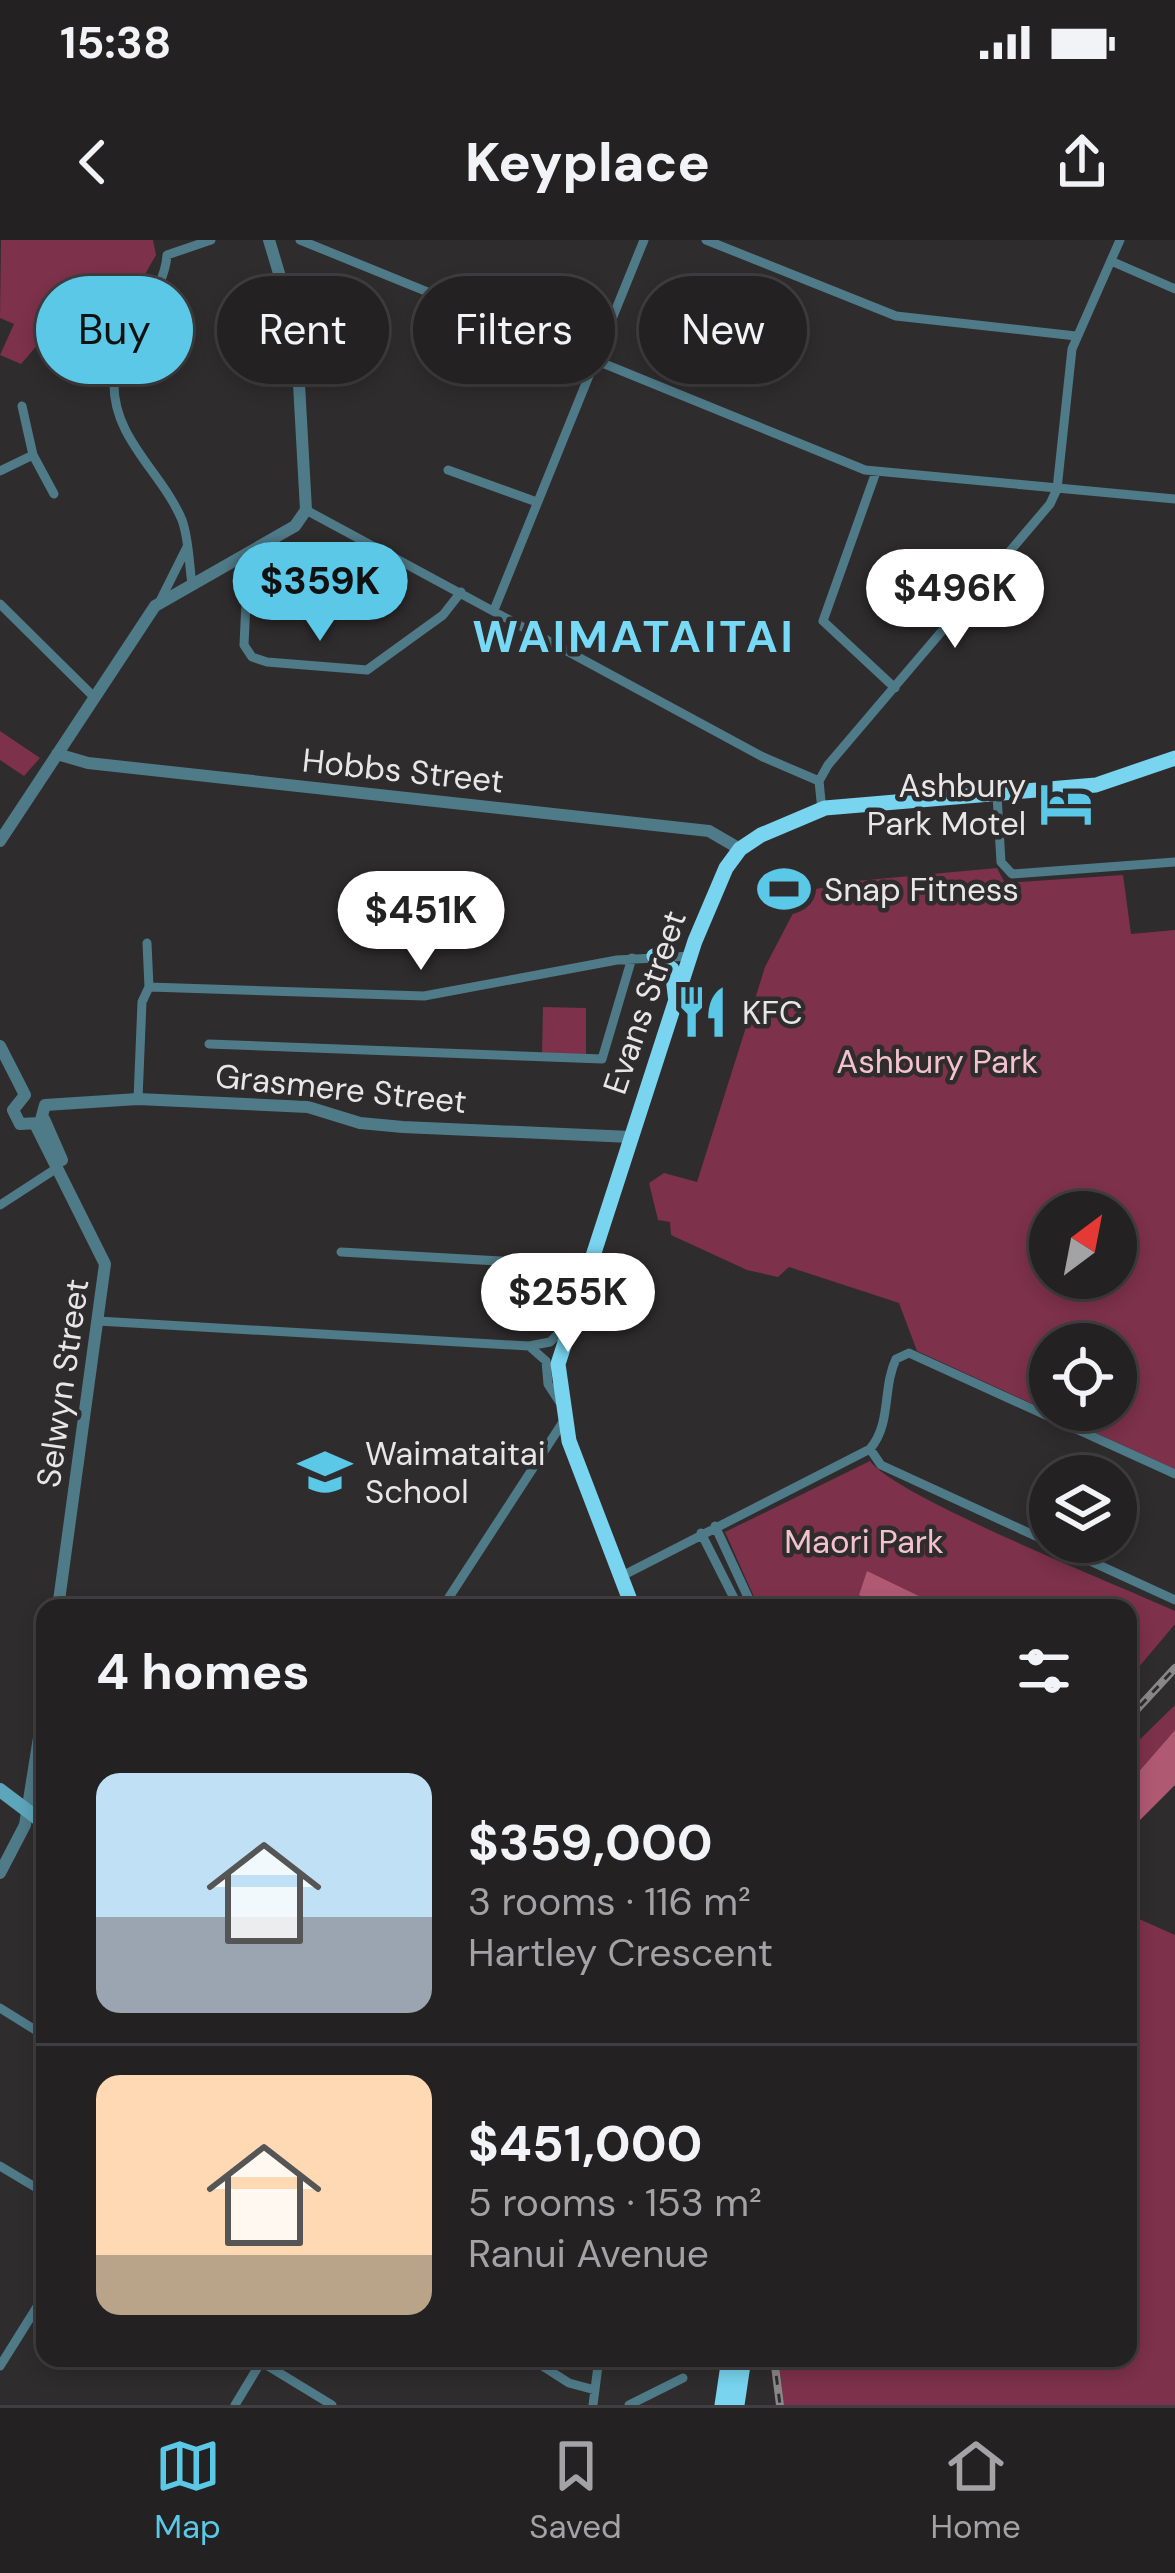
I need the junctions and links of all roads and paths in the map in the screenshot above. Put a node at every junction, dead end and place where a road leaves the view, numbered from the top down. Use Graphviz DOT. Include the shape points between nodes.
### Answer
graph roads {
  1 [pos="164,240"];
  2 [pos="211,240"];
  3 [pos="269,240"];
  4 [pos="300,240"];
  5 [pos="644,240"];
  6 [pos="706,240"];
  7 [pos="1120,240"];
  8 [pos="167,255"];
  9 [pos="1111,261"];
  10 [pos="413,286"];
  11 [pos="1175,289"];
  12 [pos="615,310"];
  13 [pos="1076,336"];
  14 [pos="615,368"];
  15 [pos="584,384"];
  16 [pos="22,406"];
  17 [pos="33,455"];
  18 [pos="448,470"];
  19 [pos="0,471"];
  20 [pos="876,472"];
  21 [pos="1057,489"];
  22 [pos="54,494"];
  23 [pos="1175,499"];
  24 [pos="534,501"];
  25 [pos="306,510"];
  26 [pos="187,547"];
  27 [pos="238,559"];
  28 [pos="192,584"];
  29 [pos="461,592"];
  30 [pos="160,601"];
  31 [pos="0,604"];
  32 [pos="494,610"];
  33 [pos="895,688"];
  34 [pos="94,697"];
  35 [pos="57,754"];
  36 [pos="1175,758"];
  37 [pos="819,781"];
  38 [pos="998,795"];
  39 [pos="822,811"];
  40 [pos="0,841"];
  41 [pos="740,849"];
  42 [pos="1175,862"];
  43 [pos="147,943"];
  44 [pos="654,956"];
  45 [pos="692,956"];
  46 [pos="632,958"];
  47 [pos="149,987"];
  48 [pos="676,1005"];
  49 [pos="209,1044"];
  50 [pos="0,1046"];
  51 [pos="25,1095"];
  52 [pos="138,1099"];
  53 [pos="6,1108"];
  54 [pos="42,1117"];
  55 [pos="631,1137"];
  56 [pos="60,1170"];
  57 [pos="0,1205"];
  58 [pos="341,1252"];
  59 [pos="587,1266"];
  60 [pos="98,1321"];
  61 [pos="568,1323"];
  62 [pos="529,1346"];
  63 [pos="560,1403"];
  64 [pos="563,1422"];
  65 [pos="870,1449"];
  66 [pos="1175,1474"];
  67 [pos="715,1526"];
  68 [pos="700,1533"];
  69 [pos="620,1576"];
  70 [pos="59,1599"];
  71 [pos="448,1599"];
  72 [pos="629,1599"];
  73 [pos="734,1599"];
  74 [pos="749,1599"];
  75 [pos="1175,1600"];
  76 [pos="36,1758"];
  77 [pos="0,1790"];
  78 [pos="28,1810"];
  79 [pos="36,1817"];
  80 [pos="0,1873"];
  81 [pos="0,2008"];
  82 [pos="36,2030"];
  83 [pos="0,2166"];
  84 [pos="36,2188"];
  85 [pos="36,2308"];
  86 [pos="0,2366"];
  87 [pos="254,2367"];
  88 [pos="270,2367"];
  89 [pos="544,2367"];
  90 [pos="598,2367"];
  91 [pos="725,2367"];
  92 [pos="742,2367"];
  93 [pos="682,2378"];
  94 [pos="595,2390"];
  95 [pos="235,2405"];
  96 [pos="332,2405"];
  97 [pos="593,2405"];
  98 [pos="629,2405"];
  99 [pos="722,2405"];
  100 [pos="736,2405"];
  1 -- 8 [label="street"];
  2 -- 8 [label="street"];
  3 -- 25 [label="street" via="296,330"];
  4 -- 10 [label="street"];
  5 -- 12 [label="street"];
  6 -- 13 [label="street" via="896,316"];
  7 -- 9 [label="street"];
  8 -- 26 [label="street" via="119,350 114,398 178,512"];
  9 -- 11 [label="street"];
  9 -- 13 [label="street"];
  13 -- 21 [label="street"];
  14 -- 20 [label="street"];
  15 -- 24 [label="street"];
  16 -- 17 [label="street"];
  17 -- 19 [label="street"];
  17 -- 22 [label="street"];
  18 -- 24 [label="street"];
  20 -- 21 [label="street"];
  20 -- 33 [label="street" via="823,621"];
  21 -- 23 [label="street"];
  21 -- 33 [label="street"];
  24 -- 32 [label="street"];
  25 -- 27 [label="street" via="295,526"];
  25 -- 29 [label="street"];
  26 -- 28 [label="street"];
  26 -- 30 [label="street"];
  27 -- 28 [label="street"];
  27 -- 29 [label="street" via="247,580 244,645 267,662 367,670"];
  28 -- 30 [label="street"];
  29 -- 32 [label="street"];
  30 -- 34 [label="street"];
  31 -- 34 [label="street"];
  32 -- 37 [label="street"];
  33 -- 37 [label="street"];
  34 -- 35 [label="street"];
  35 -- 40 [label="street"];
  35 -- 41 [label="street, Hobbs Street" via="710,831"];
  36 -- 38 [label="highway" via="1109,783"];
  37 -- 39 [label="street"];
  38 -- 39 [label="highway"];
  38 -- 42 [label="street" via="1001,862 1012,874"];
  39 -- 41 [label="highway"];
  41 -- 45 [label="highway, Evans Street" via="717,884"];
  43 -- 47 [label="street"];
  44 -- 45 [label="street"];
  44 -- 46 [label="street"];
  44 -- 48 [label="highway" via="672,969"];
  45 -- 48 [label="highway, Evans Street"];
  46 -- 47 [label="street" via="424,996"];
  46 -- 49 [label="street" via="602,1059"];
  47 -- 52 [label="street"];
  48 -- 55 [label="highway, Evans Street"];
  50 -- 51 [label="street"];
  51 -- 53 [label="street"];
  51 -- 54 [label="street" via="39,1097"];
  52 -- 54 [label="street, Grasmere Street"];
  52 -- 55 [label="street, Grasmere Street" via="308,1107 403,1127"];
  53 -- 54 [label="street" via="20,1124"];
  54 -- 56 [label="street, Selwyn Street"];
  55 -- 59 [label="highway, Evans Street"];
  56 -- 57 [label="street"];
  56 -- 60 [label="street, Selwyn Street" via="104,1256"];
  58 -- 59 [label="street"];
  59 -- 61 [label="highway, Evans Street"];
  60 -- 62 [label="street"];
  60 -- 70 [label="street, Selwyn Street"];
  61 -- 62 [label="street" via="552,1340"];
  61 -- 63 [label="highway, Evans Street"];
  62 -- 63 [label="street" via="546,1361"];
  63 -- 64 [label="highway, Evans Street"];
  64 -- 69 [label="highway, Evans Street"];
  64 -- 71 [label="street"];
  65 -- 66 [label="street" via="884,1421 890,1371 909,1353"];
  65 -- 67 [label="street"];
  65 -- 75 [label="street" via="881,1465"];
  67 -- 68 [label="street"];
  67 -- 74 [label="street"];
  68 -- 69 [label="street"];
  68 -- 73 [label="street"];
  69 -- 72 [label="highway, Evans Street"];
  76 -- 78 [label="street"];
  77 -- 78 [label="main road"];
  78 -- 79 [label="main road"];
  78 -- 80 [label="street"];
  81 -- 82 [label="street"];
  83 -- 84 [label="street"];
  85 -- 86 [label="street"];
  87 -- 95 [label="street"];
  88 -- 96 [label="street"];
  89 -- 94 [label="street"];
  90 -- 94 [label="street"];
  91 -- 99 [label="highway"];
  92 -- 100 [label="highway"];
  93 -- 98 [label="street"];
  94 -- 97 [label="street"];
}
